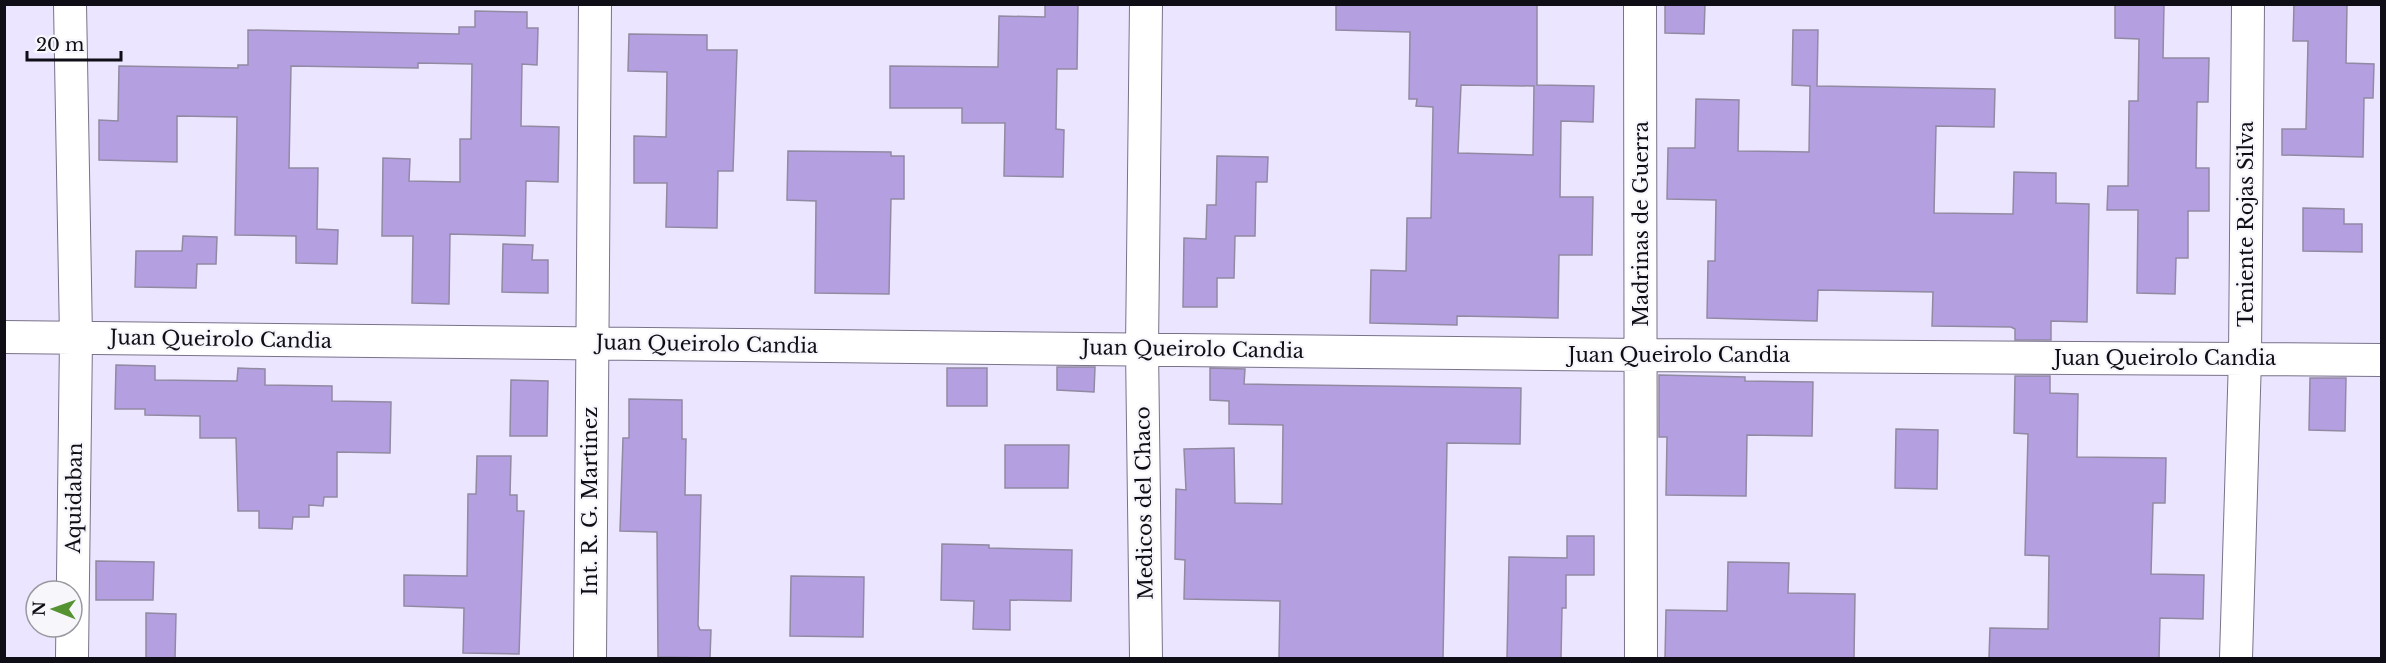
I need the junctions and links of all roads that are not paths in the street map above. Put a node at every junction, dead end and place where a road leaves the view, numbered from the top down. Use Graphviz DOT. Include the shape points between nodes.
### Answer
graph roads {
  1 [pos="70,4"];
  2 [pos="595,4"];
  3 [pos="1146,4"];
  4 [pos="1640,4"];
  5 [pos="2248,4"];
  6 [pos="4,337"];
  7 [pos="76,338"];
  8 [pos="591,343"];
  9 [pos="1142,348"];
  10 [pos="1641,356"];
  11 [pos="2245,358"];
  12 [pos="2382,360"];
  13 [pos="72,658"];
  14 [pos="590,658"];
  15 [pos="1146,658"];
  16 [pos="1641,658"];
  17 [pos="2236,658"];
  1 -- 7 [label="street, Aquidaban"];
  2 -- 8 [label="street, Int. R. G. Martinez"];
  3 -- 9 [label="street, Medicos del Chaco"];
  4 -- 10 [label="street, Madrinas de Guerra"];
  5 -- 11 [label="street, Teniente Rojas Silva"];
  6 -- 7 [label="street, Juan Queirolo Candia"];
  7 -- 8 [label="street, Juan Queirolo Candia"];
  7 -- 13 [label="street, Aquidaban"];
  8 -- 9 [label="street, Juan Queirolo Candia"];
  8 -- 14 [label="street, Int. R. G. Martinez"];
  9 -- 10 [label="street, Juan Queirolo Candia"];
  9 -- 15 [label="street, Medicos del Chaco"];
  10 -- 11 [label="street, Juan Queirolo Candia"];
  10 -- 16 [label="street, Madrinas de Guerra"];
  11 -- 12 [label="street, Juan Queirolo Candia"];
  11 -- 17 [label="street, Teniente Rojas Silva"];
}
